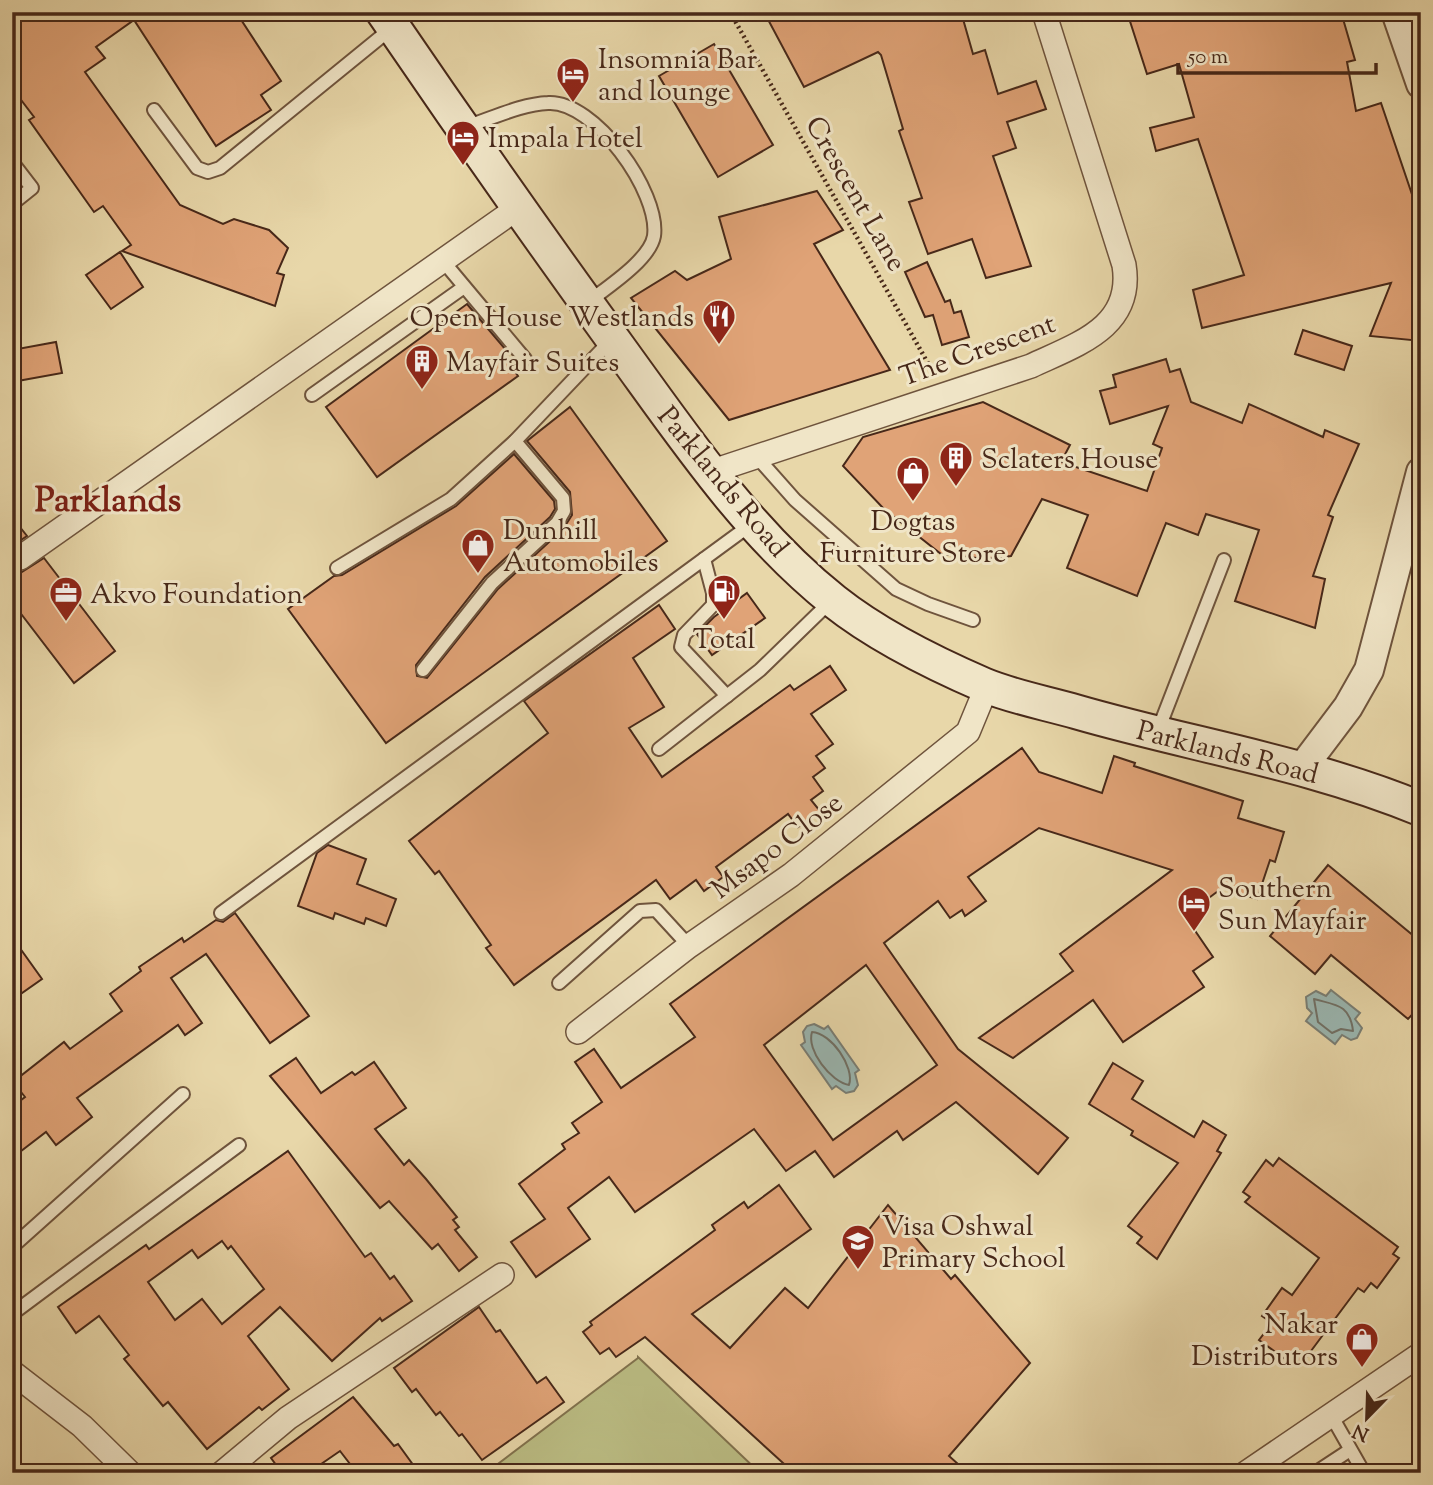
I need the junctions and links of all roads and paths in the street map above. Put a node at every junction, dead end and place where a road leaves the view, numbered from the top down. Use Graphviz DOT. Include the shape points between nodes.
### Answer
graph roads {
  1 [pos="730,12"];
  2 [pos="1044,12"];
  3 [pos="1396,12"];
  4 [pos="388,20"];
  5 [pos="1421,84"];
  6 [pos="154,110"];
  7 [pos="464,128"];
  8 [pos="12,162"];
  9 [pos="12,204"];
  10 [pos="519,207"];
  11 [pos="443,261"];
  12 [pos="464,287"];
  13 [pos="587,303"];
  14 [pos="612,338"];
  15 [pos="524,359"];
  16 [pos="312,395"];
  17 [pos="946,396"];
  18 [pos="515,441"];
  19 [pos="756,456"];
  20 [pos="710,472"];
  21 [pos="1421,472"];
  22 [pos="1415,515"];
  23 [pos="753,523"];
  24 [pos="20,558"];
  25 [pos="704,559"];
  26 [pos="1224,560"];
  27 [pos="337,568"];
  28 [pos="832,600"];
  29 [pos="973,620"];
  30 [pos="424,670"];
  31 [pos="987,686"];
  32 [pos="727,695"];
  33 [pos="1157,733"];
  34 [pos="659,749"];
  35 [pos="1301,768"];
  36 [pos="1421,809"];
  37 [pos="221,913"];
  38 [pos="689,946"];
  39 [pos="559,983"];
  40 [pos="578,1032"];
  41 [pos="183,1094"];
  42 [pos="239,1146"];
  43 [pos="12,1247"];
  44 [pos="502,1275"];
  45 [pos="12,1314"];
  46 [pos="1421,1354"];
  47 [pos="13,1373"];
  48 [pos="1331,1415"];
  49 [pos="1350,1450"];
  50 [pos="130,1473"];
  51 [pos="222,1473"];
  52 [pos="1246,1473"];
  53 [pos="1315,1473"];
  54 [pos="1364,1473"];
  1 -- 17 [label="path, Crescent Lane"];
  2 -- 17 [label="street, The Crescent" via="1124,265 1126,296 1107,324 1076,344 1031,366"];
  3 -- 5 [label="street"];
  4 -- 6 [label="lane" via="219,168 208,172 197,168"];
  4 -- 7 [label="main road, Parklands Road"];
  7 -- 10 [label="main road, Parklands Road"];
  7 -- 13 [label="lane" via="550,102 577,111 620,148 649,196 654,235 647,254"];
  8 -- 9 [label="lane" via="32,188"];
  10 -- 11 [label="street"];
  10 -- 13 [label="main road, Parklands Road"];
  11 -- 12 [label="lane"];
  11 -- 24 [label="street"];
  12 -- 15 [label="lane"];
  12 -- 16 [label="lane"];
  13 -- 14 [label="main road, Parklands Road"];
  14 -- 18 [label="lane"];
  14 -- 20 [label="main road, Parklands Road"];
  17 -- 19 [label="street, The Crescent"];
  18 -- 27 [label="lane" via="451,499"];
  18 -- 30 [label="lane" via="563,498 564,511 557,523 492,583"];
  19 -- 20 [label="street, The Crescent"];
  19 -- 29 [label="lane" via="795,500 896,589"];
  20 -- 23 [label="main road, Parklands Road"];
  21 -- 22 [label="street"];
  22 -- 35 [label="street" via="1369,670 1348,707"];
  23 -- 25 [label="lane"];
  23 -- 28 [label="main road, Parklands Road"];
  25 -- 32 [label="lane" via="713,605 684,635 681,647"];
  25 -- 37 [label="lane"];
  26 -- 33 [label="lane"];
  28 -- 31 [label="main road, Parklands Road" via="921,655"];
  28 -- 32 [label="lane" via="760,670"];
  31 -- 33 [label="main road, Parklands Road"];
  31 -- 38 [label="street, Msapo Close" via="968,732 791,875"];
  32 -- 34 [label="lane"];
  33 -- 35 [label="main road, Parklands Road"];
  35 -- 36 [label="main road, Parklands Road"];
  38 -- 39 [label="lane" via="656,910 640,911"];
  38 -- 40 [label="street, Msapo Close"];
  41 -- 43 [label="lane"];
  42 -- 45 [label="lane"];
  44 -- 51 [label="street" via="288,1418"];
  46 -- 48 [label="street"];
  47 -- 50 [label="street" via="82,1426"];
  48 -- 49 [label="lane"];
  48 -- 52 [label="street"];
  49 -- 53 [label="lane"];
  49 -- 54 [label="lane"];
}
